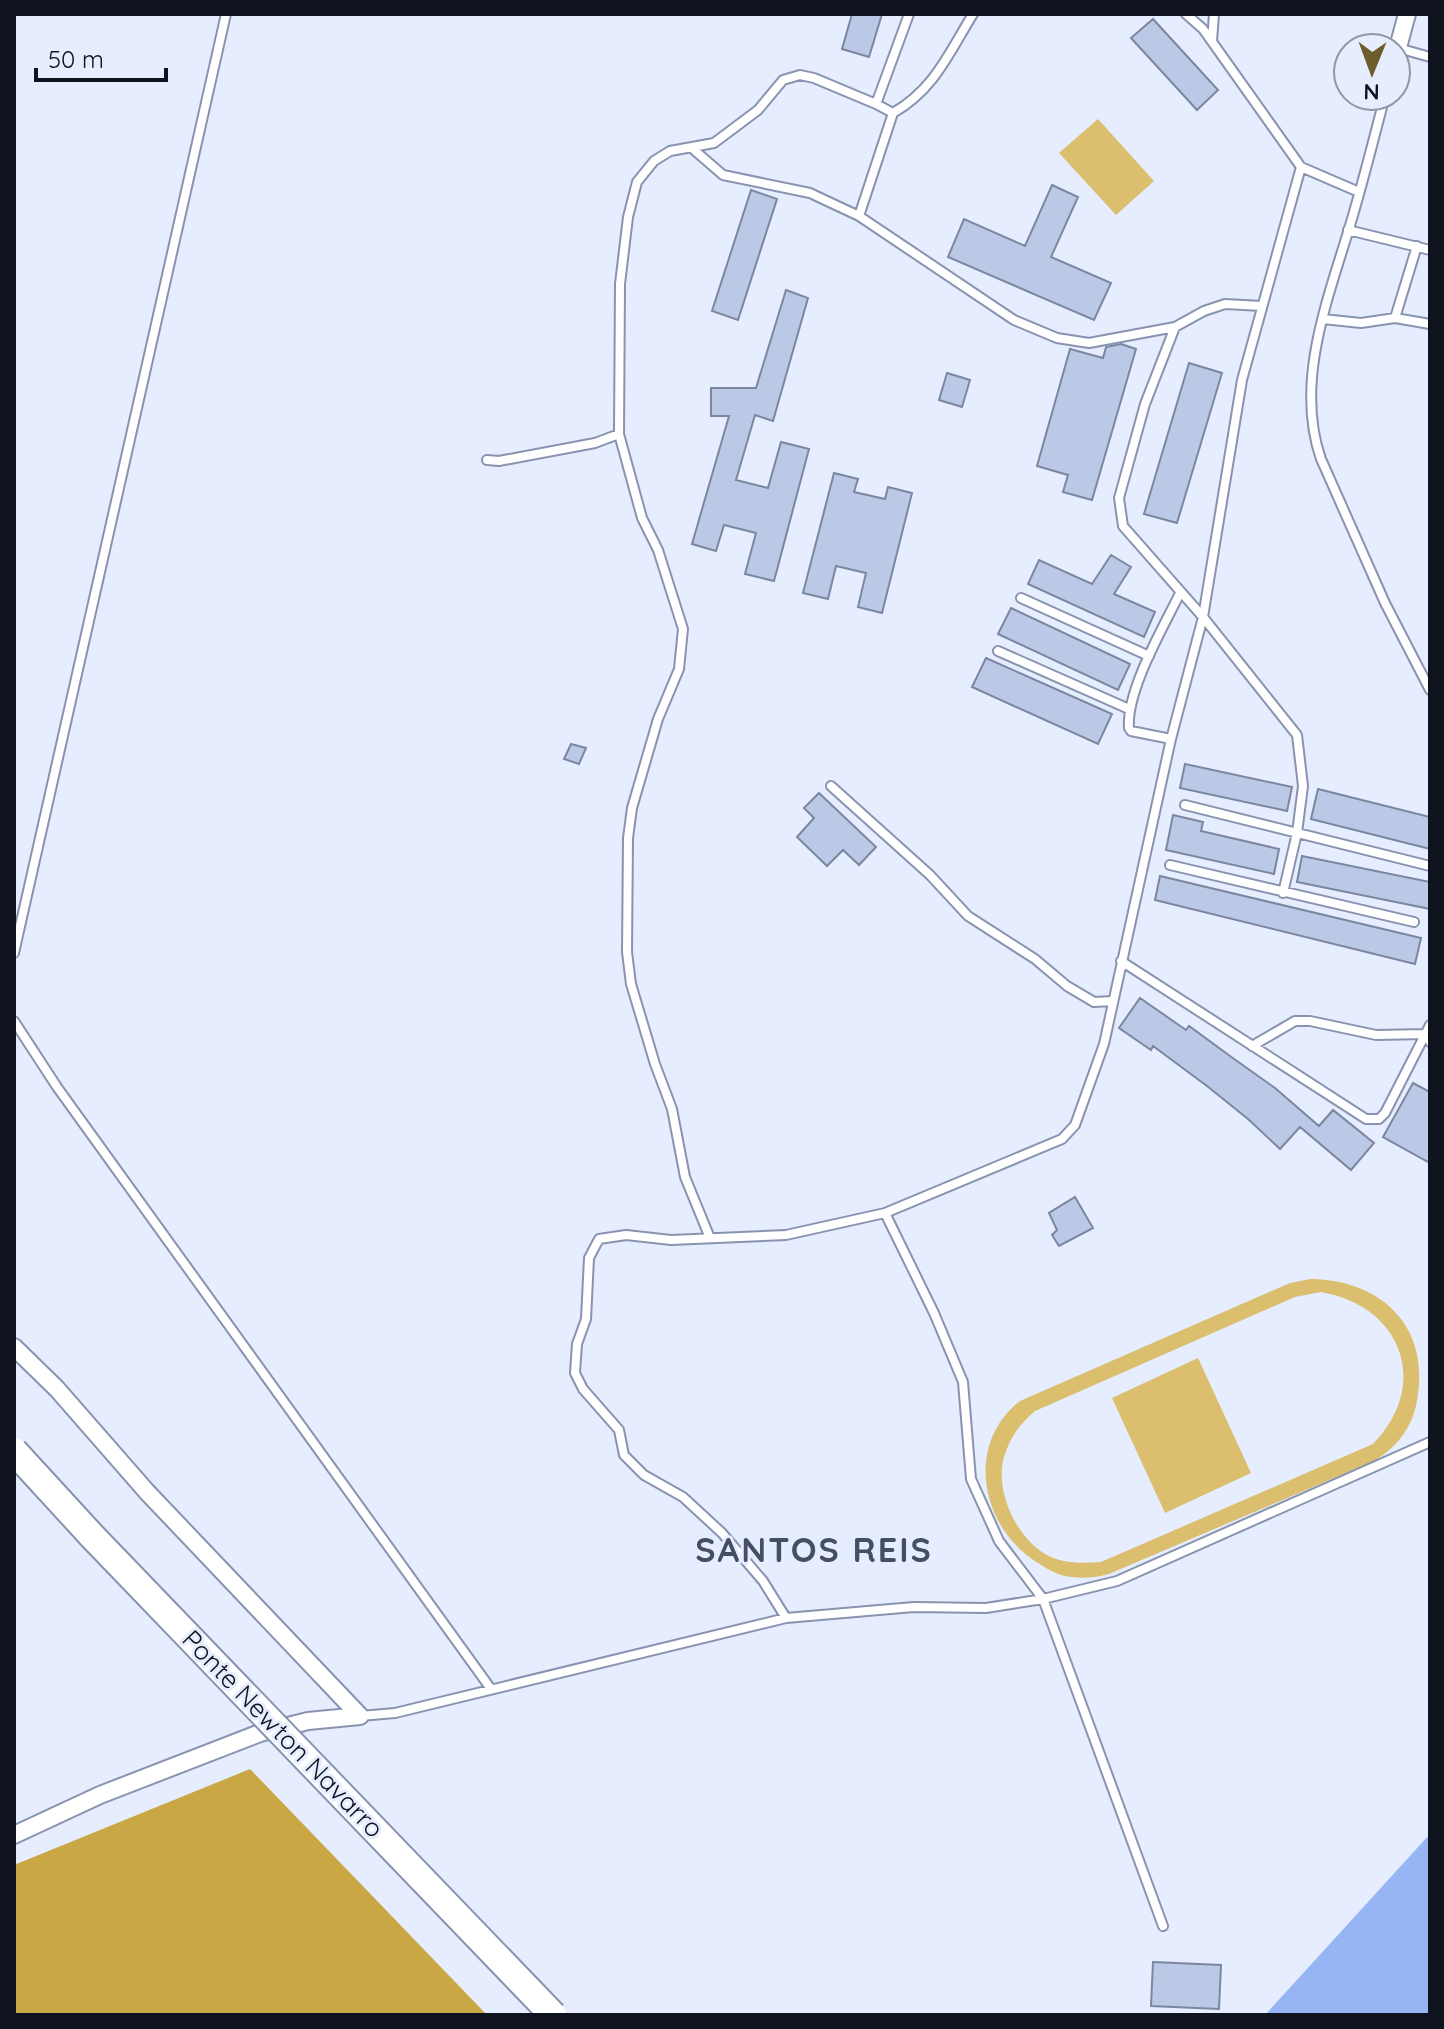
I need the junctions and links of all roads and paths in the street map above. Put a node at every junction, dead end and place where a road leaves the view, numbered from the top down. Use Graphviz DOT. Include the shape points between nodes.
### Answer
graph roads {
  1 [pos="226,14"];
  2 [pos="909,14"];
  3 [pos="973,14"];
  4 [pos="1186,14"];
  5 [pos="1214,14"];
  6 [pos="1212,42"];
  7 [pos="876,104"];
  8 [pos="1381,112"];
  9 [pos="893,113"];
  10 [pos="693,149"];
  11 [pos="1301,167"];
  12 [pos="1359,192"];
  13 [pos="859,216"];
  14 [pos="1348,230"];
  15 [pos="1417,246"];
  16 [pos="1430,250"];
  17 [pos="1262,306"];
  18 [pos="1395,318"];
  19 [pos="1323,319"];
  20 [pos="1430,324"];
  21 [pos="1175,327"];
  22 [pos="619,434"];
  23 [pos="487,460"];
  24 [pos="1180,593"];
  25 [pos="1021,598"];
  26 [pos="1203,617"];
  27 [pos="998,651"];
  28 [pos="1149,656"];
  29 [pos="1430,690"];
  30 [pos="1129,709"];
  31 [pos="1171,739"];
  32 [pos="831,786"];
  33 [pos="1185,805"];
  34 [pos="1297,833"];
  35 [pos="1170,865"];
  36 [pos="1430,866"];
  37 [pos="1283,893"];
  38 [pos="1414,922"];
  39 [pos="14,953"];
  40 [pos="1121,961"];
  41 [pos="1113,1001"];
  42 [pos="14,1021"];
  43 [pos="1429,1034"];
  44 [pos="1252,1046"];
  45 [pos="885,1213"];
  46 [pos="710,1238"];
  47 [pos="14,1347"];
  48 [pos="1430,1442"];
  49 [pos="14,1451"];
  50 [pos="14,1475"];
  51 [pos="1043,1599"];
  52 [pos="786,1618"];
  53 [pos="491,1689"];
  54 [pos="360,1716"];
  55 [pos="14,1835"];
  56 [pos="1163,1926"];
  57 [pos="537,2015"];
  58 [pos="553,2015"];
  1 -- 39 [label="lane"];
  2 -- 7 [label="lane"];
  3 -- 9 [label="lane" via="929,87"];
  4 -- 6 [label="lane"];
  5 -- 6 [label="lane"];
  6 -- 11 [label="lane"];
  7 -- 9 [label="lane"];
  7 -- 10 [label="lane" via="800,75 783,80 758,110 722,138"];
  8 -- 12 [label="lane"];
  9 -- 13 [label="lane"];
  10 -- 13 [label="lane" via="723,175 810,193"];
  10 -- 22 [label="lane" via="670,151 637,182 620,284"];
  11 -- 12 [label="lane"];
  11 -- 17 [label="lane"];
  12 -- 14 [label="lane"];
  13 -- 21 [label="lane" via="1014,320 1057,338 1089,343"];
  14 -- 15 [label="lane"];
  14 -- 19 [label="lane"];
  15 -- 16 [label="lane"];
  15 -- 18 [label="lane"];
  17 -- 21 [label="lane" via="1225,304"];
  17 -- 26 [label="lane" via="1242,380"];
  18 -- 19 [label="lane" via="1361,323"];
  18 -- 20 [label="lane"];
  19 -- 29 [label="lane" via="1309,407 1314,439 1385,603"];
  21 -- 24 [label="lane" via="1145,404 1119,498 1123,526"];
  22 -- 23 [label="lane" via="595,443"];
  22 -- 46 [label="lane" via="642,518 683,629 679,669 632,808 627,952 631,984 672,1109 685,1177"];
  24 -- 26 [label="lane"];
  24 -- 28 [label="lane"];
  25 -- 28 [label="lane"];
  26 -- 31 [label="lane"];
  26 -- 34 [label="lane" via="1297,735 1303,786"];
  27 -- 30 [label="lane"];
  28 -- 30 [label="lane"];
  30 -- 31 [label="lane" via="1131,731"];
  31 -- 40 [label="lane"];
  32 -- 41 [label="lane" via="968,916 1094,1002"];
  33 -- 34 [label="lane"];
  34 -- 36 [label="lane"];
  34 -- 37 [label="lane"];
  35 -- 37 [label="lane"];
  37 -- 38 [label="lane"];
  40 -- 41 [label="lane"];
  40 -- 44 [label="lane"];
  41 -- 45 [label="lane" via="1084,1102 1075,1125 1062,1139"];
  42 -- 53 [label="lane"];
  43 -- 44 [label="lane" via="1376,1035 1295,1021"];
  43 -- 44 [label="lane" via="1385,1113 1373,1121"];
  45 -- 46 [label="lane" via="786,1235"];
  45 -- 51 [label="lane" via="963,1382 971,1479 999,1541"];
  46 -- 52 [label="lane" via="599,1239 589,1258 586,1319 575,1373 619,1430 624,1455 722,1533"];
  47 -- 54 [label="street"];
  48 -- 51 [label="lane" via="1117,1581"];
  49 -- 58 [label="main road, Ponte Newton Navarro, bridge"];
  50 -- 57 [label="main road, Ponte Newton Navarro"];
  51 -- 52 [label="lane" via="986,1608 901,1607"];
  51 -- 56 [label="lane"];
  52 -- 53 [label="lane"];
  53 -- 54 [label="lane" via="395,1713"];
  54 -- 55 [label="street" via="260,1733 100,1795"];
}
